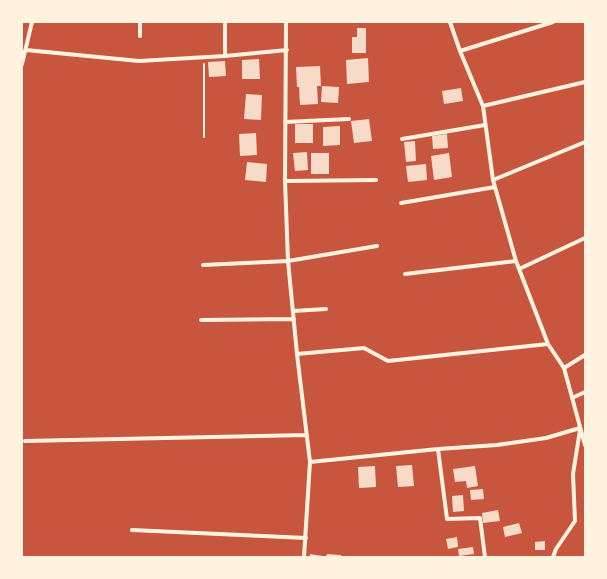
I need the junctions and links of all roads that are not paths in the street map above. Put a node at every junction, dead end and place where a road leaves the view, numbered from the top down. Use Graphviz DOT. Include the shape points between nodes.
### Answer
graph roads {
  1 [pos="32,22"];
  2 [pos="140,22"];
  3 [pos="225,22"];
  4 [pos="286,22"];
  5 [pos="450,22"];
  6 [pos="553,22"];
  7 [pos="140,36"];
  8 [pos="26,50"];
  9 [pos="287,50"];
  10 [pos="460,51"];
  11 [pos="225,56"];
  12 [pos="22,64"];
  13 [pos="585,82"];
  14 [pos="483,106"];
  15 [pos="349,119"];
  16 [pos="285,122"];
  17 [pos="485,125"];
  18 [pos="402,139"];
  19 [pos="585,142"];
  20 [pos="376,180"];
  21 [pos="493,180"];
  22 [pos="285,181"];
  23 [pos="495,187"];
  24 [pos="401,203"];
  25 [pos="585,238"];
  26 [pos="377,246"];
  27 [pos="288,261"];
  28 [pos="516,261"];
  29 [pos="203,265"];
  30 [pos="519,269"];
  31 [pos="404,274"];
  32 [pos="326,309"];
  33 [pos="293,311"];
  34 [pos="294,319"];
  35 [pos="201,320"];
  36 [pos="548,344"];
  37 [pos="297,354"];
  38 [pos="585,356"];
  39 [pos="564,368"];
  40 [pos="585,392"];
  41 [pos="572,398"];
  42 [pos="580,428"];
  43 [pos="306,435"];
  44 [pos="25,441"];
  45 [pos="585,445"];
  46 [pos="438,449"];
  47 [pos="310,462"];
  48 [pos="132,530"];
  49 [pos="306,538"];
  50 [pos="304,557"];
  51 [pos="485,557"];
  52 [pos="553,557"];
  1 -- 8 [label="street"];
  2 -- 7 [label="street"];
  3 -- 11 [label="street"];
  4 -- 9 [label="street"];
  5 -- 10 [label="street"];
  6 -- 10 [label="street"];
  8 -- 11 [label="street" via="139,61"];
  8 -- 12 [label="street"];
  9 -- 11 [label="street"];
  9 -- 16 [label="street"];
  10 -- 14 [label="street"];
  13 -- 14 [label="street"];
  14 -- 17 [label="street"];
  15 -- 16 [label="street"];
  16 -- 22 [label="street"];
  17 -- 18 [label="street"];
  17 -- 21 [label="street"];
  19 -- 21 [label="street"];
  20 -- 22 [label="street"];
  21 -- 23 [label="street"];
  22 -- 27 [label="street"];
  23 -- 24 [label="street"];
  23 -- 28 [label="street"];
  25 -- 30 [label="street"];
  26 -- 27 [label="street"];
  27 -- 29 [label="street"];
  27 -- 33 [label="street"];
  28 -- 30 [label="street"];
  28 -- 31 [label="street"];
  30 -- 36 [label="street"];
  32 -- 33 [label="street"];
  33 -- 34 [label="street"];
  34 -- 35 [label="street"];
  34 -- 37 [label="street"];
  36 -- 37 [label="street" via="388,361 364,348"];
  36 -- 39 [label="street"];
  37 -- 43 [label="street"];
  38 -- 39 [label="street"];
  39 -- 41 [label="street"];
  40 -- 41 [label="street"];
  41 -- 42 [label="street"];
  42 -- 45 [label="street"];
  42 -- 46 [label="street" via="546,438"];
  42 -- 52 [label="street" via="572,474 575,521"];
  43 -- 44 [label="street"];
  43 -- 47 [label="street"];
  46 -- 47 [label="street"];
  46 -- 51 [label="street" via="447,519 480,518"];
  47 -- 49 [label="street"];
  48 -- 49 [label="street"];
  49 -- 50 [label="street"];
}
